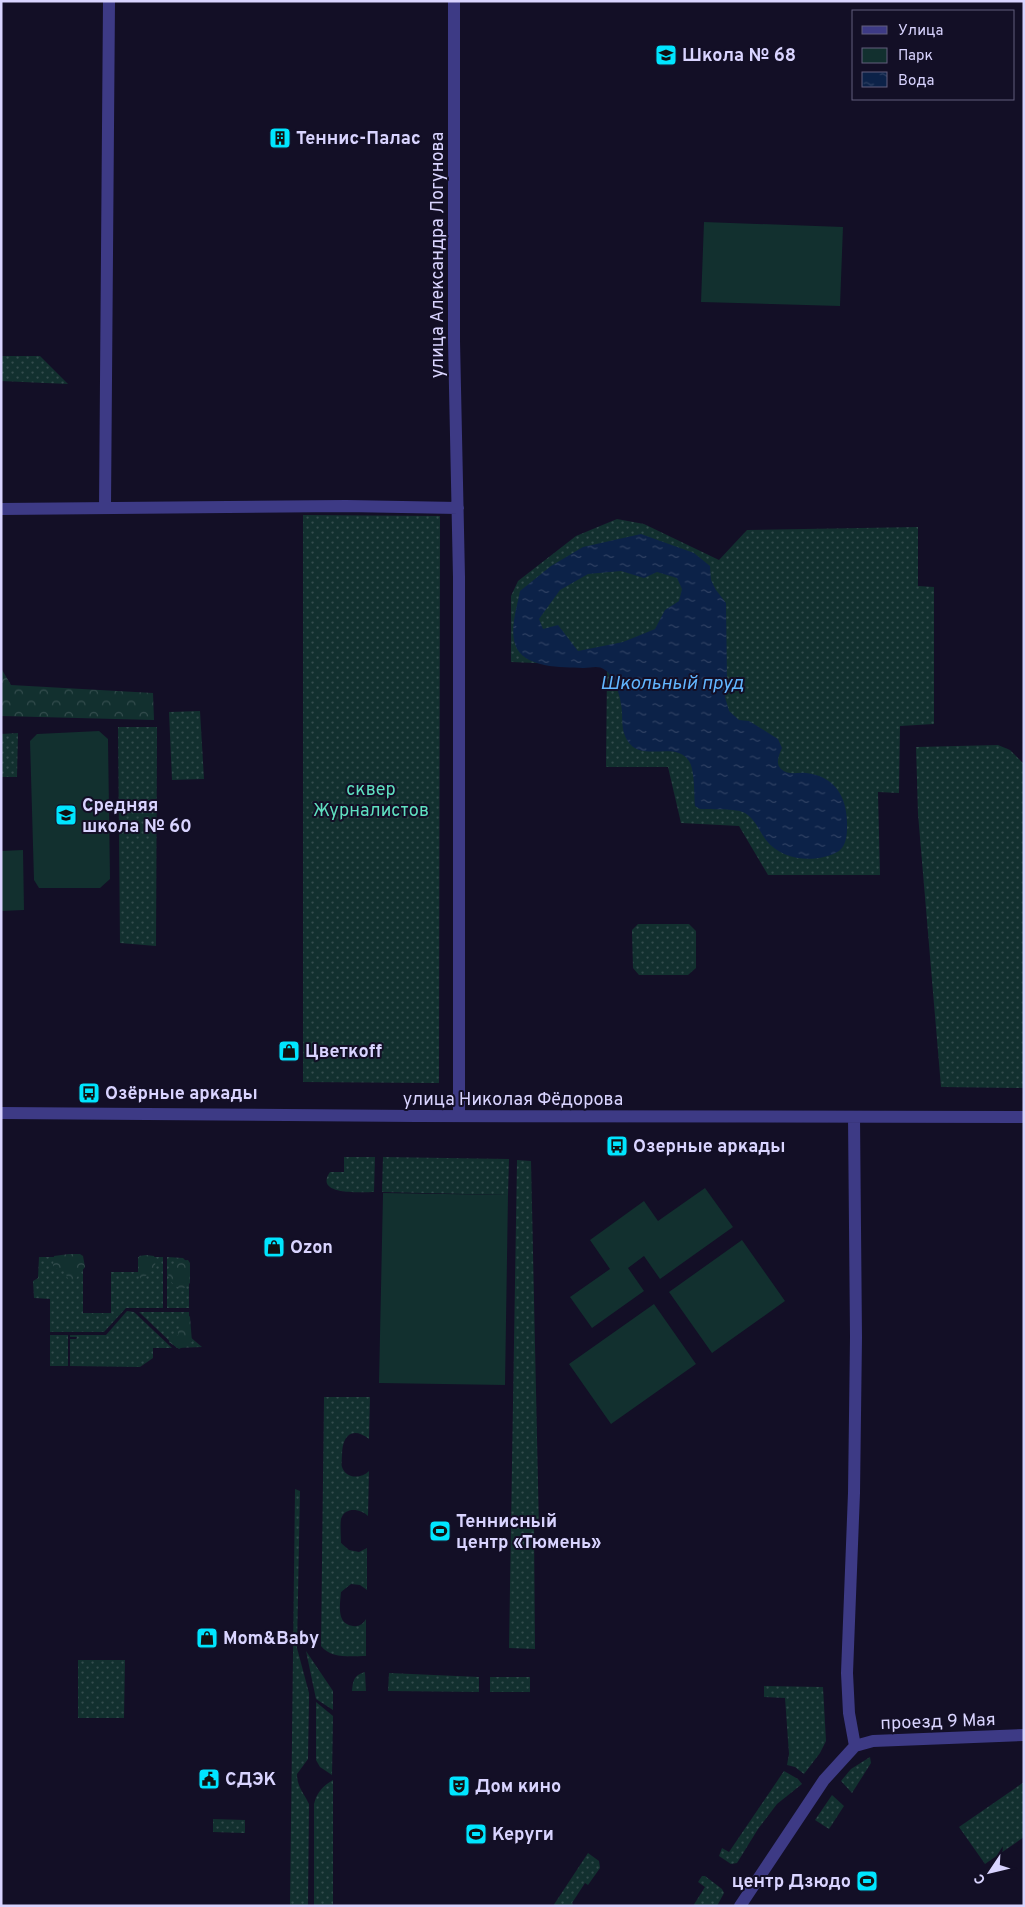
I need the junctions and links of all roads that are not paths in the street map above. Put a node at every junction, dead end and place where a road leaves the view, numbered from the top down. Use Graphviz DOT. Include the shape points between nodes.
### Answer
graph roads {
  1 [pos="109,1"];
  2 [pos="454,1"];
  3 [pos="1,508"];
  4 [pos="105,508"];
  5 [pos="458,508"];
  6 [pos="1,1113"];
  7 [pos="459,1116"];
  8 [pos="854,1117"];
  9 [pos="1024,1118"];
  10 [pos="1024,1735"];
  11 [pos="855,1746"];
  12 [pos="740,1906"];
  1 -- 4 [label="street"];
  2 -- 5 [label="street, улица Александра Логунова" via="454,341"];
  3 -- 4 [label="street"];
  4 -- 5 [label="street"];
  5 -- 7 [label="street, улица Александра Логунова"];
  6 -- 7 [label="street, улица Николая Фёдорова"];
  7 -- 8 [label="street, улица Николая Фёдорова"];
  8 -- 9 [label="street, улица Николая Фёдорова"];
  8 -- 11 [label="street" via="856,1347 847,1673"];
  10 -- 11 [label="street, проезд 9 Мая" via="873,1741"];
  11 -- 12 [label="street" via="824,1780"];
}
